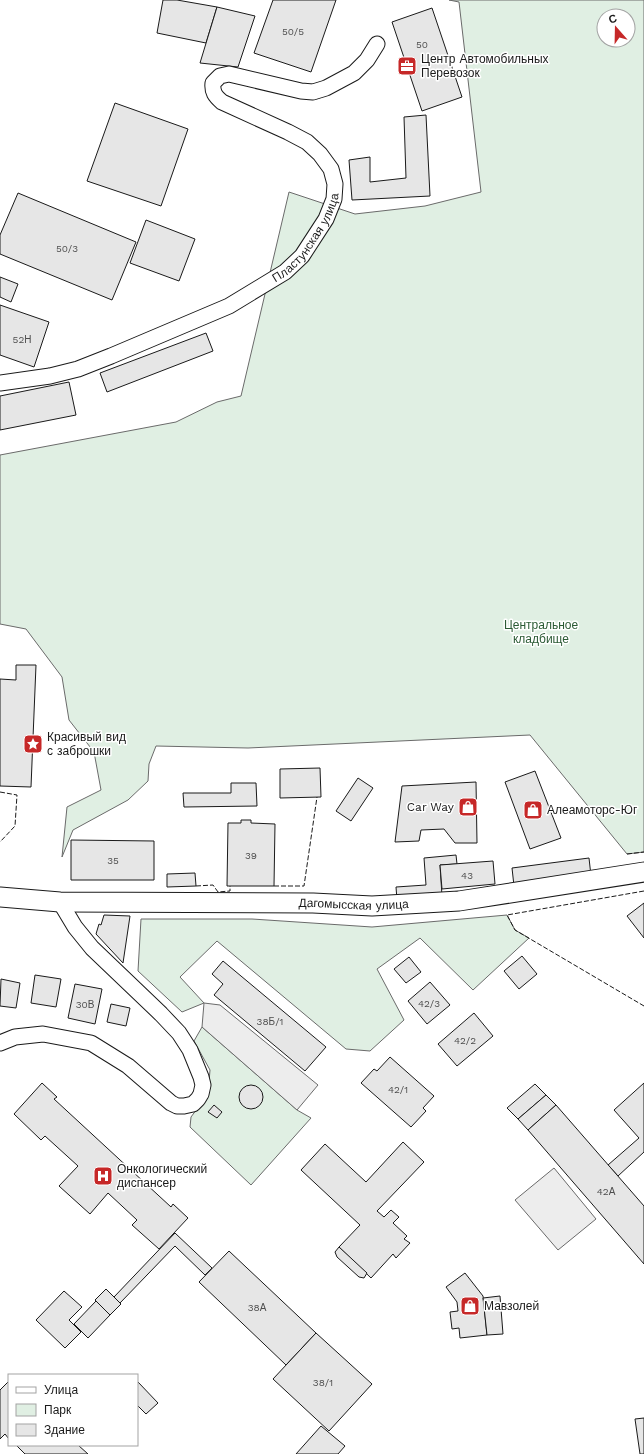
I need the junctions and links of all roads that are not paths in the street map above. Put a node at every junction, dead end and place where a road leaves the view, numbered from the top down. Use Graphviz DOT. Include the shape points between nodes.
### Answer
graph roads {
  1 [pos="377,44"];
  2 [pos="0,383"];
  3 [pos="644,872"];
  4 [pos="0,897"];
  5 [pos="60,902"];
  6 [pos="0,1043"];
  1 -- 2 [label="street, Пластунская улица" via="367,60 354,73 313,92 229,74 220,76 213,82 212,90 222,102 307,142 331,169 335,184 334,199 326,219 302,256 285,272 229,306 78,369"];
  3 -- 5 [label="street, Дагомысская улица" via="460,901 372,906 313,902"];
  4 -- 5 [label="street, Дагомысская улица"];
  5 -- 6 [label="street" via="74,927 92,948 179,1033 190,1050 201,1077 202,1094 193,1104 177,1106 128,1066 91,1043 43,1034 15,1037"];
}
